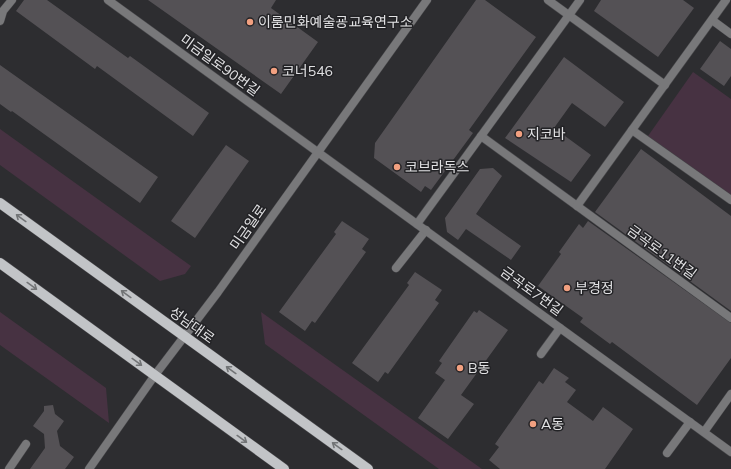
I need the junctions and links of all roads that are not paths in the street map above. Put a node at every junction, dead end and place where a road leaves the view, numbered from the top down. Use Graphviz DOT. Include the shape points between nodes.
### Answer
graph roads {
  1 [pos="12,0"];
  2 [pos="108,0"];
  3 [pos="427,0"];
  4 [pos="548,0"];
  5 [pos="580,0"];
  6 [pos="726,0"];
  7 [pos="569,15"];
  8 [pos="712,20"];
  9 [pos="0,21"];
  10 [pos="731,34"];
  11 [pos="665,86"];
  12 [pos="632,130"];
  13 [pos="481,136"];
  14 [pos="317,152"];
  15 [pos="731,200"];
  16 [pos="0,203"];
  17 [pos="577,206"];
  18 [pos="417,224"];
  19 [pos="426,230"];
  20 [pos="0,263"];
  21 [pos="396,268"];
  22 [pos="731,318"];
  23 [pos="560,328"];
  24 [pos="184,336"];
  25 [pos="541,354"];
  26 [pos="154,375"];
  27 [pos="731,394"];
  28 [pos="690,422"];
  29 [pos="704,432"];
  30 [pos="26,444"];
  31 [pos="731,452"];
  32 [pos="667,453"];
  33 [pos="9,469"];
  34 [pos="89,469"];
  35 [pos="284,469"];
  36 [pos="368,469"];
  1 -- 9 [label="street" via="3,11"];
  2 -- 14 [label="street, 미금일로90번길"];
  3 -- 14 [label="street, 미금일로"];
  4 -- 7 [label="street"];
  5 -- 7 [label="street"];
  6 -- 8 [label="street"];
  7 -- 11 [label="street"];
  7 -- 13 [label="street"];
  8 -- 10 [label="street"];
  8 -- 11 [label="street"];
  11 -- 12 [label="street"];
  12 -- 15 [label="street"];
  12 -- 17 [label="street"];
  13 -- 17 [label="street, 금곡로11번길"];
  13 -- 18 [label="street"];
  14 -- 18 [label="street, 금곡로7번길"];
  14 -- 24 [label="street, 미금일로"];
  24 -- 16 [label="main road, 성남대로, one-way"];
  17 -- 22 [label="street, 금곡로11번길"];
  18 -- 19 [label="street, 금곡로7번길"];
  19 -- 21 [label="street"];
  19 -- 23 [label="street, 금곡로7번길"];
  20 -- 26 [label="main road, one-way"];
  23 -- 25 [label="street"];
  23 -- 28 [label="street, 금곡로7번길"];
  24 -- 26 [label="street, 미금일로"];
  36 -- 24 [label="main road, 성남대로, one-way"];
  26 -- 34 [label="street, 미금일로"];
  26 -- 35 [label="main road, one-way"];
  27 -- 29 [label="street"];
  28 -- 29 [label="street, 금곡로7번길"];
  28 -- 32 [label="street"];
  29 -- 31 [label="street, 금곡로7번길"];
  30 -- 33 [label="street"];
}
